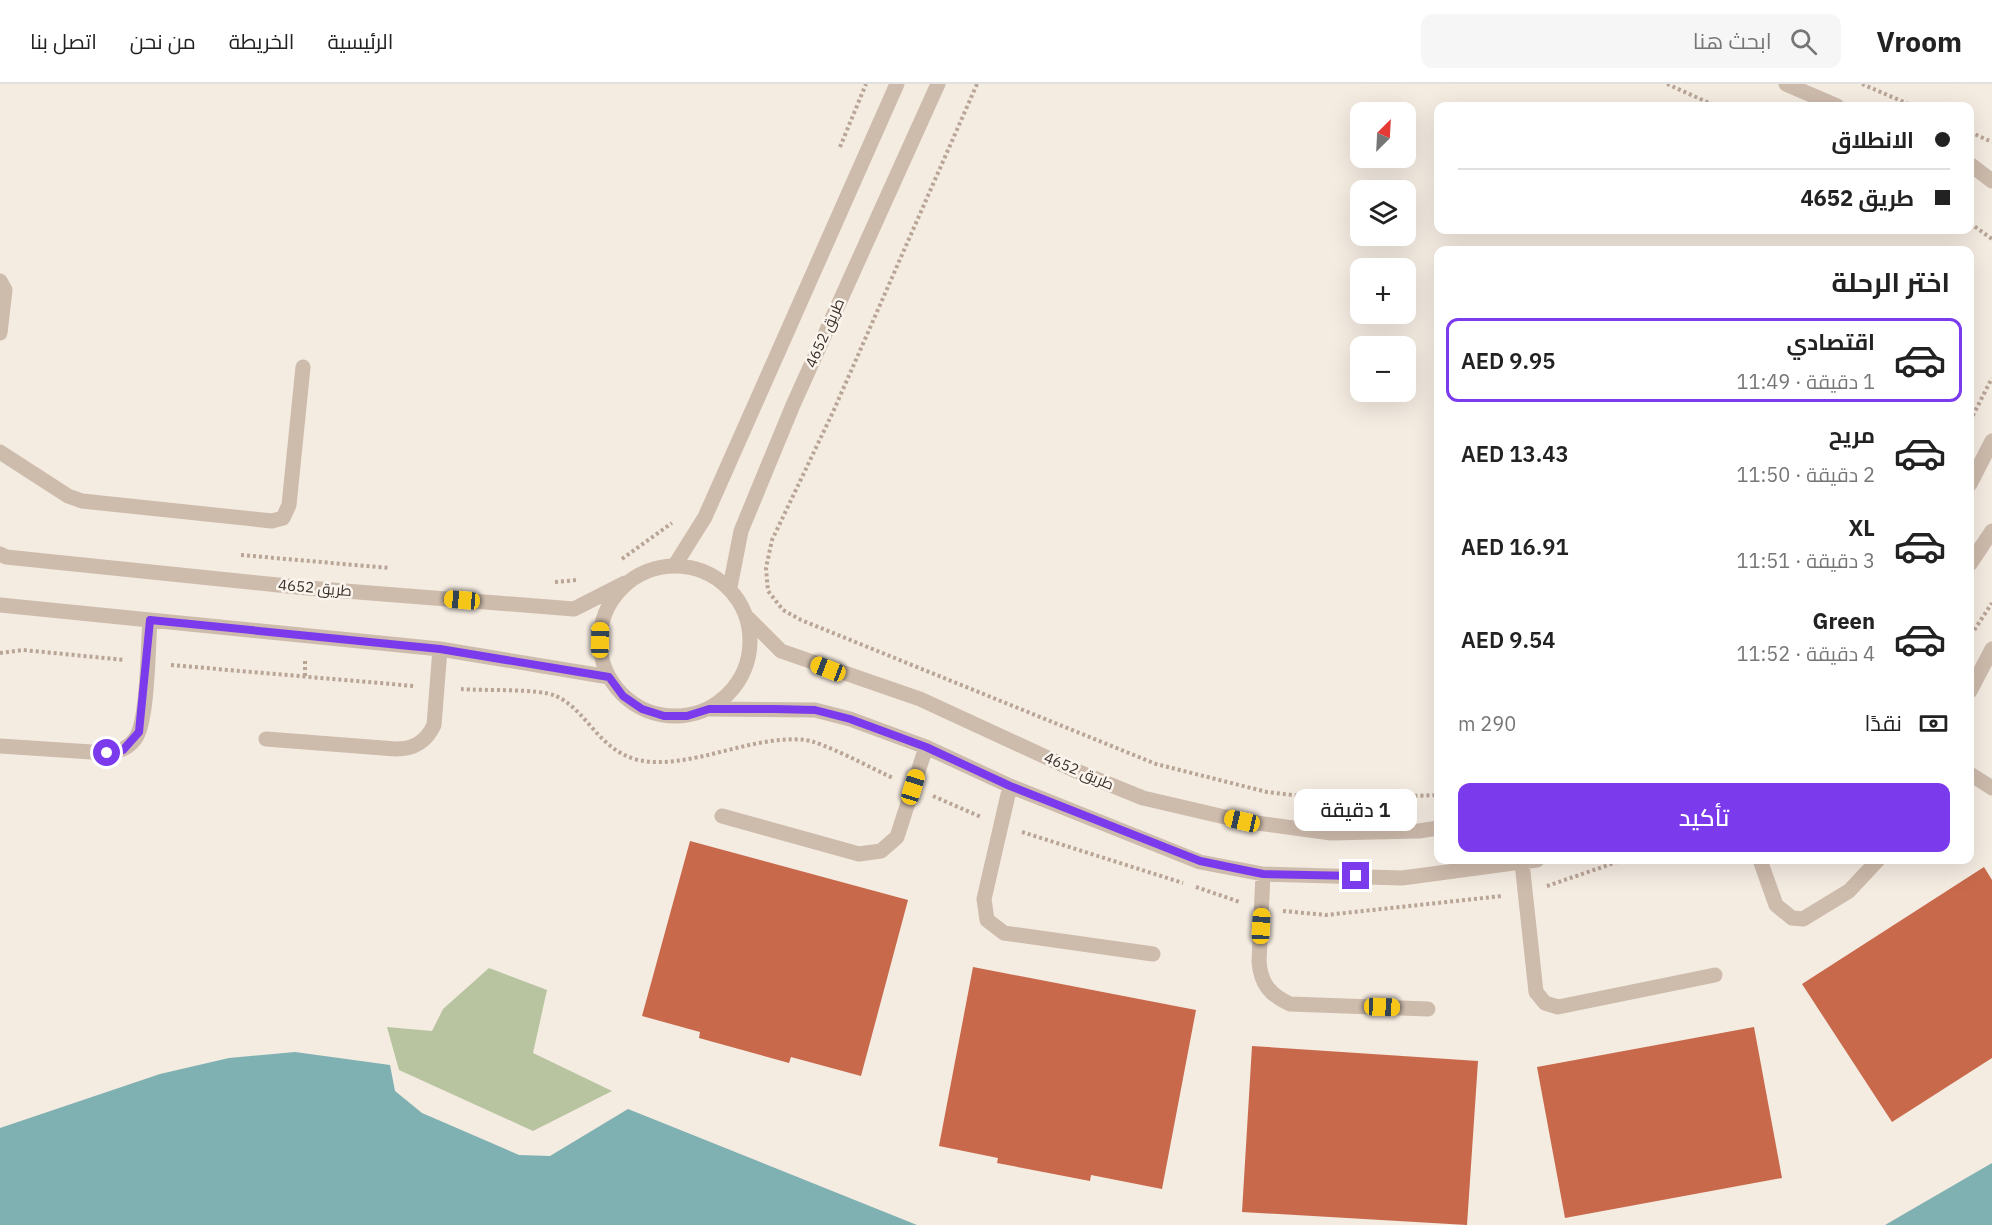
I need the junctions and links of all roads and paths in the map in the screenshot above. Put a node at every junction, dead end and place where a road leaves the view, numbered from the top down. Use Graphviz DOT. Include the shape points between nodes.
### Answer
graph roads {
  1 [pos="866,84"];
  2 [pos="897,84"];
  3 [pos="938,84"];
  4 [pos="977,84"];
  5 [pos="1666,84"];
  6 [pos="1786,84"];
  7 [pos="1862,84"];
  8 [pos="1707,102"];
  9 [pos="1828,102"];
  10 [pos="1904,102"];
  11 [pos="1974,134"];
  12 [pos="1992,142"];
  13 [pos="838,153"];
  14 [pos="1974,166"];
  15 [pos="1974,168"];
  16 [pos="1992,170"];
  17 [pos="1992,181"];
  18 [pos="1974,226"];
  19 [pos="1992,239"];
  20 [pos="0,281"];
  21 [pos="0,333"];
  22 [pos="303,367"];
  23 [pos="1992,378"];
  24 [pos="1974,413"];
  25 [pos="1992,441"];
  26 [pos="0,452"];
  27 [pos="1974,476"];
  28 [pos="677,515"];
  29 [pos="1992,531"];
  30 [pos="0,554"];
  31 [pos="232,554"];
  32 [pos="1974,558"];
  33 [pos="618,561"];
  34 [pos="675,565"];
  35 [pos="400,569"];
  36 [pos="587,575"];
  37 [pos="551,582"];
  38 [pos="625,583"];
  39 [pos="730,587"];
  40 [pos="1992,603"];
  41 [pos="0,605"];
  42 [pos="748,618"];
  43 [pos="150,620"];
  44 [pos="1974,631"];
  45 [pos="440,649"];
  46 [pos="1992,649"];
  47 [pos="0,652"];
  48 [pos="147,663"];
  49 [pos="609,677"];
  50 [pos="1974,683"];
  51 [pos="438,688"];
  52 [pos="709,709"];
  53 [pos="266,739"];
  54 [pos="806,740"];
  55 [pos="0,746"];
  56 [pos="926,747"];
  57 [pos="1974,777"];
  58 [pos="1010,786"];
  59 [pos="1992,788"];
  60 [pos="1434,795"];
  61 [pos="722,816"];
  62 [pos="1434,829"];
  63 [pos="1507,864"];
  64 [pos="1530,864"];
  65 [pos="1761,864"];
  66 [pos="1874,864"];
  67 [pos="1263,874"];
  68 [pos="1153,954"];
  69 [pos="1715,975"];
  70 [pos="1428,1009"];
  1 -- 13 [label="path"];
  2 -- 34 [label="street" via="705,518"];
  3 -- 39 [label="street, طريق 4652" via="793,405 741,531"];
  4 -- 60 [label="path" via="833,412 772,540 766,568 768,591 783,610 801,620 1156,764 1267,792 1326,800"];
  5 -- 8 [label="path"];
  6 -- 9 [label="street"];
  7 -- 10 [label="path"];
  11 -- 12 [label="path"];
  14 -- 16 [label="street"];
  15 -- 17 [label="street"];
  18 -- 19 [label="path"];
  20 -- 21 [label="street" via="5,290"];
  22 -- 26 [label="street" via="289,505 283,518 82,501"];
  23 -- 24 [label="path"];
  25 -- 27 [label="street"];
  28 -- 33 [label="path" via="663,530"];
  29 -- 32 [label="street"];
  30 -- 38 [label="street, طريق 4652" via="307,588 574,609"];
  31 -- 35 [label="path"];
  34 -- 38 [label="street" via="648,569"];
  34 -- 39 [label="street" via="704,571"];
  36 -- 37 [label="path"];
  38 -- 49 [label="street" via="609,603 600,627 600,653"];
  39 -- 42 [label="street"];
  40 -- 44 [label="path"];
  41 -- 43 [label="street"];
  42 -- 52 [label="street" via="752,644 746,671 731,693"];
  42 -- 62 [label="street, طريق 4652" via="781,651 920,699 1143,798 1242,821 1331,833"];
  43 -- 45 [label="street"];
  43 -- 48 [label="street"];
  45 -- 49 [label="street"];
  45 -- 51 [label="street"];
  46 -- 50 [label="street"];
  47 -- 48 [label="path" via="23,650"];
  48 -- 51 [label="path"];
  48 -- 55 [label="street" via="142,724 136,739 123,750 107,753"];
  49 -- 52 [label="street" via="623,696 642,709 664,716 687,716"];
  51 -- 53 [label="street" via="434,725 430,734 415,746 396,749"];
  51 -- 54 [label="path" via="542,692 556,696 602,740 638,759 679,760 750,744"];
  52 -- 56 [label="street" via="815,710"];
  56 -- 58 [label="street"];
  56 -- 61 [label="street" via="897,837 881,851 859,854"];
  57 -- 59 [label="street"];
  58 -- 67 [label="street" via="1200,861"];
  58 -- 68 [label="street" via="984,899 987,920 1004,933"];
  63 -- 67 [label="street" via="1402,878"];
  64 -- 69 [label="street" via="1536,992 1545,1003 1558,1007"];
  65 -- 66 [label="street" via="1776,905 1792,918 1803,919 1849,891"];
  67 -- 70 [label="street" via="1260,976 1277,998 1290,1004"];
}
